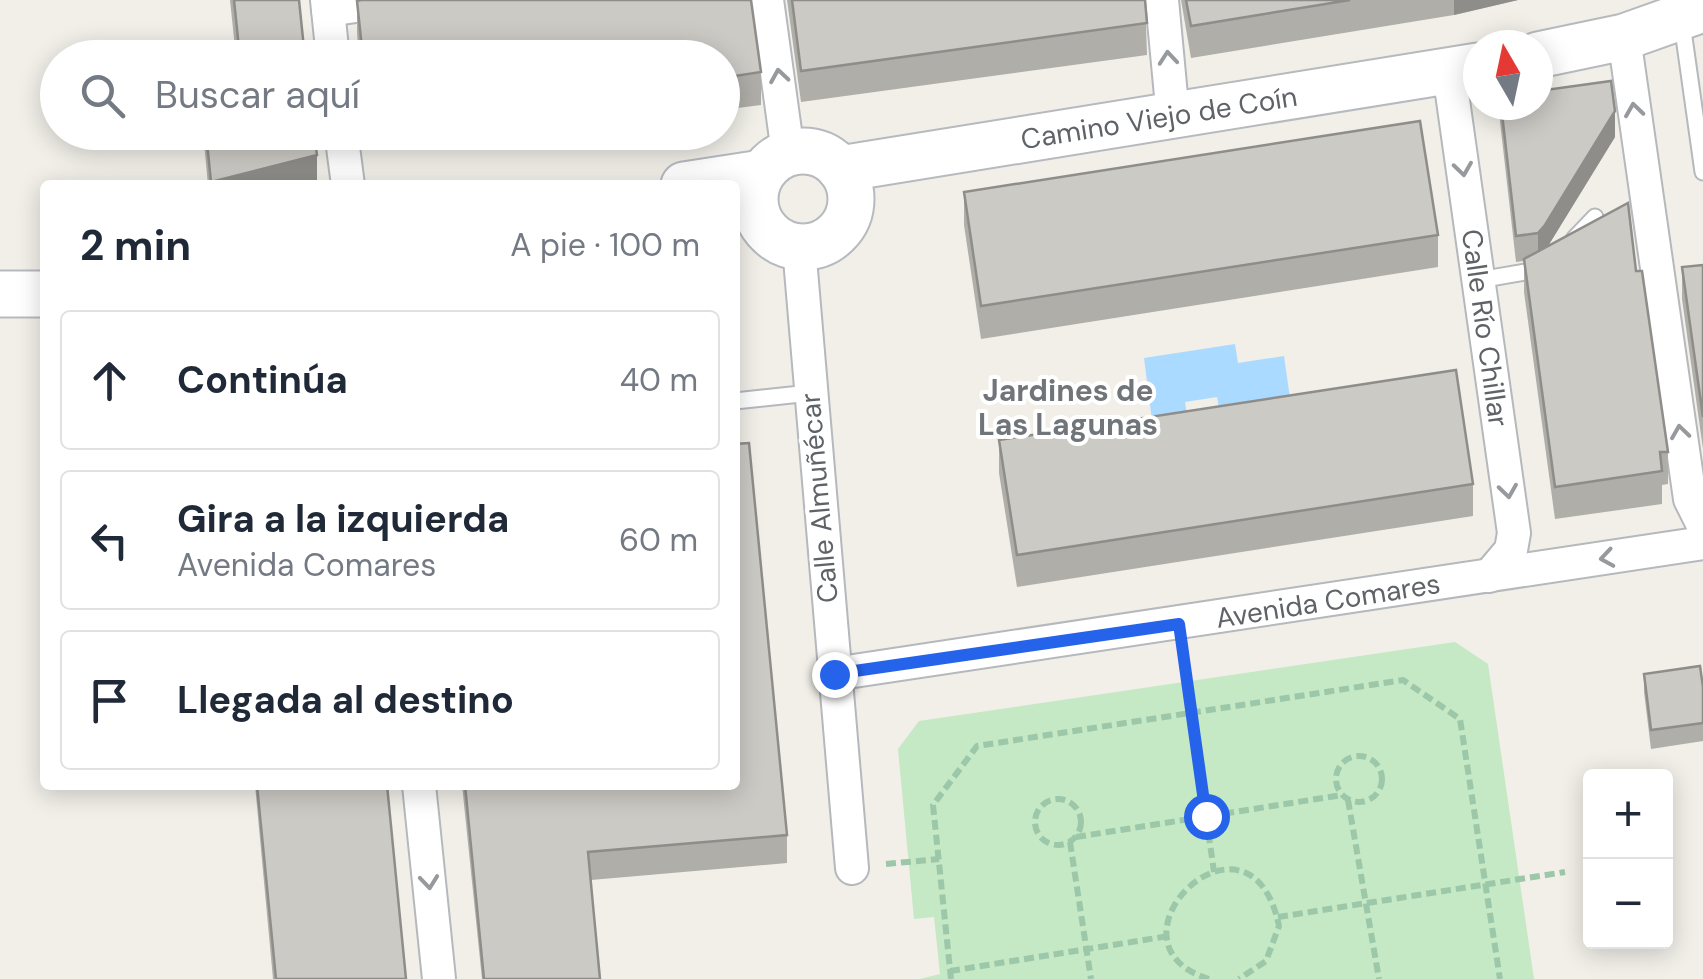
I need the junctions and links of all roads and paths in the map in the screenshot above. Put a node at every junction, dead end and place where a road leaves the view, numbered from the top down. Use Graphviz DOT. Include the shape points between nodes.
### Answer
graph roads {
  1 [pos="397,0"];
  2 [pos="767,0"];
  3 [pos="1162,0"];
  4 [pos="327,5"];
  5 [pos="1692,13"];
  6 [pos="1624,37"];
  7 [pos="331,40"];
  8 [pos="1553,51"];
  9 [pos="1463,69"];
  10 [pos="1173,117"];
  11 [pos="1467,120"];
  12 [pos="1700,136"];
  13 [pos="344,150"];
  14 [pos="1702,162"];
  15 [pos="775,163"];
  16 [pos="840,169"];
  17 [pos="347,180"];
  18 [pos="705,180"];
  19 [pos="1595,217"];
  20 [pos="799,247"];
  21 [pos="1478,280"];
  22 [pos="0,294"];
  23 [pos="40,294"];
  24 [pos="810,394"];
  25 [pos="740,401"];
  26 [pos="1703,525"];
  27 [pos="1703,543"];
  28 [pos="1489,576"];
  29 [pos="1179,624"];
  30 [pos="834,674"];
  31 [pos="1192,712"];
  32 [pos="419,790"];
  33 [pos="1345,797"];
  34 [pos="1206,816"];
  35 [pos="1073,840"];
  36 [pos="939,859"];
  37 [pos="852,868"];
  38 [pos="1214,872"];
  39 [pos="1565,872"];
  40 [pos="1486,885"];
  41 [pos="1366,904"];
  42 [pos="1278,917"];
  43 [pos="1169,936"];
  44 [pos="1086,949"];
  45 [pos="950,975"];
  46 [pos="438,979"];
  47 [pos="1090,979"];
  48 [pos="1209,979"];
  49 [pos="1239,979"];
  50 [pos="1379,979"];
  51 [pos="1500,979"];
  1 -- 4 [label="street"];
  15 -- 2 [label="street, one-way"];
  10 -- 3 [label="street, one-way"];
  4 -- 7 [label="street"];
  5 -- 6 [label="street"];
  5 -- 12 [label="lane"];
  6 -- 8 [label="street"];
  26 -- 6 [label="street, one-way" via="1690,500"];
  9 -- 10 [label="street, Camino Viejo de Coín"];
  10 -- 16 [label="street, Camino Viejo de Coín"];
  11 -- 21 [label="street, Calle Río Chillar, one-way"];
  12 -- 14 [label="lane"];
  13 -- 17 [label="street"];
  15 -- 16 [label="street" via="821,154"];
  15 -- 18 [label="street"];
  15 -- 20 [label="street" via="754,200 757,216 773,237"];
  16 -- 20 [label="street" via="850,190 848,216 829,240"];
  19 -- 21 [label="lane" via="1543,270"];
  20 -- 24 [label="street, Calle Almuñécar"];
  21 -- 28 [label="street, Calle Río Chillar, one-way" via="1514,534"];
  22 -- 23 [label="street"];
  24 -- 25 [label="lane"];
  24 -- 30 [label="street, Calle Almuñécar"];
  27 -- 28 [label="street, Avenida Comares, one-way"];
  28 -- 29 [label="street, Avenida Comares"];
  29 -- 30 [label="street, Avenida Comares"];
  29 -- 31 [label="path"];
  30 -- 37 [label="street, Calle Almuñécar"];
  31 -- 34 [label="path"];
  31 -- 36 [label="path" via="977,746 933,805"];
  31 -- 40 [label="path" via="1403,680 1460,719"];
  32 -- 46 [label="street, one-way"];
  33 -- 33 [label="path" via="1370,799 1381,787 1381,771 1371,758 1355,756 1338,768 1336,782"];
  33 -- 34 [label="path"];
  33 -- 41 [label="path"];
  34 -- 35 [label="path"];
  34 -- 38 [label="path"];
  35 -- 35 [label="path" via="1082,822 1076,808 1054,799 1042,806 1035,818 1042,838 1054,845"];
  35 -- 44 [label="path"];
  36 -- 37 [label="path"];
  36 -- 45 [label="path"];
  38 -- 42 [label="path" via="1251,878 1266,890"];
  38 -- 43 [label="path" via="1184,887 1174,902"];
  39 -- 40 [label="path"];
  40 -- 41 [label="path"];
  40 -- 51 [label="path"];
  41 -- 42 [label="path"];
  41 -- 50 [label="path"];
  42 -- 49 [label="path" via="1276,944 1266,961"];
  43 -- 44 [label="path"];
  43 -- 48 [label="path" via="1185,966"];
  44 -- 45 [label="path"];
  44 -- 47 [label="path"];
}
